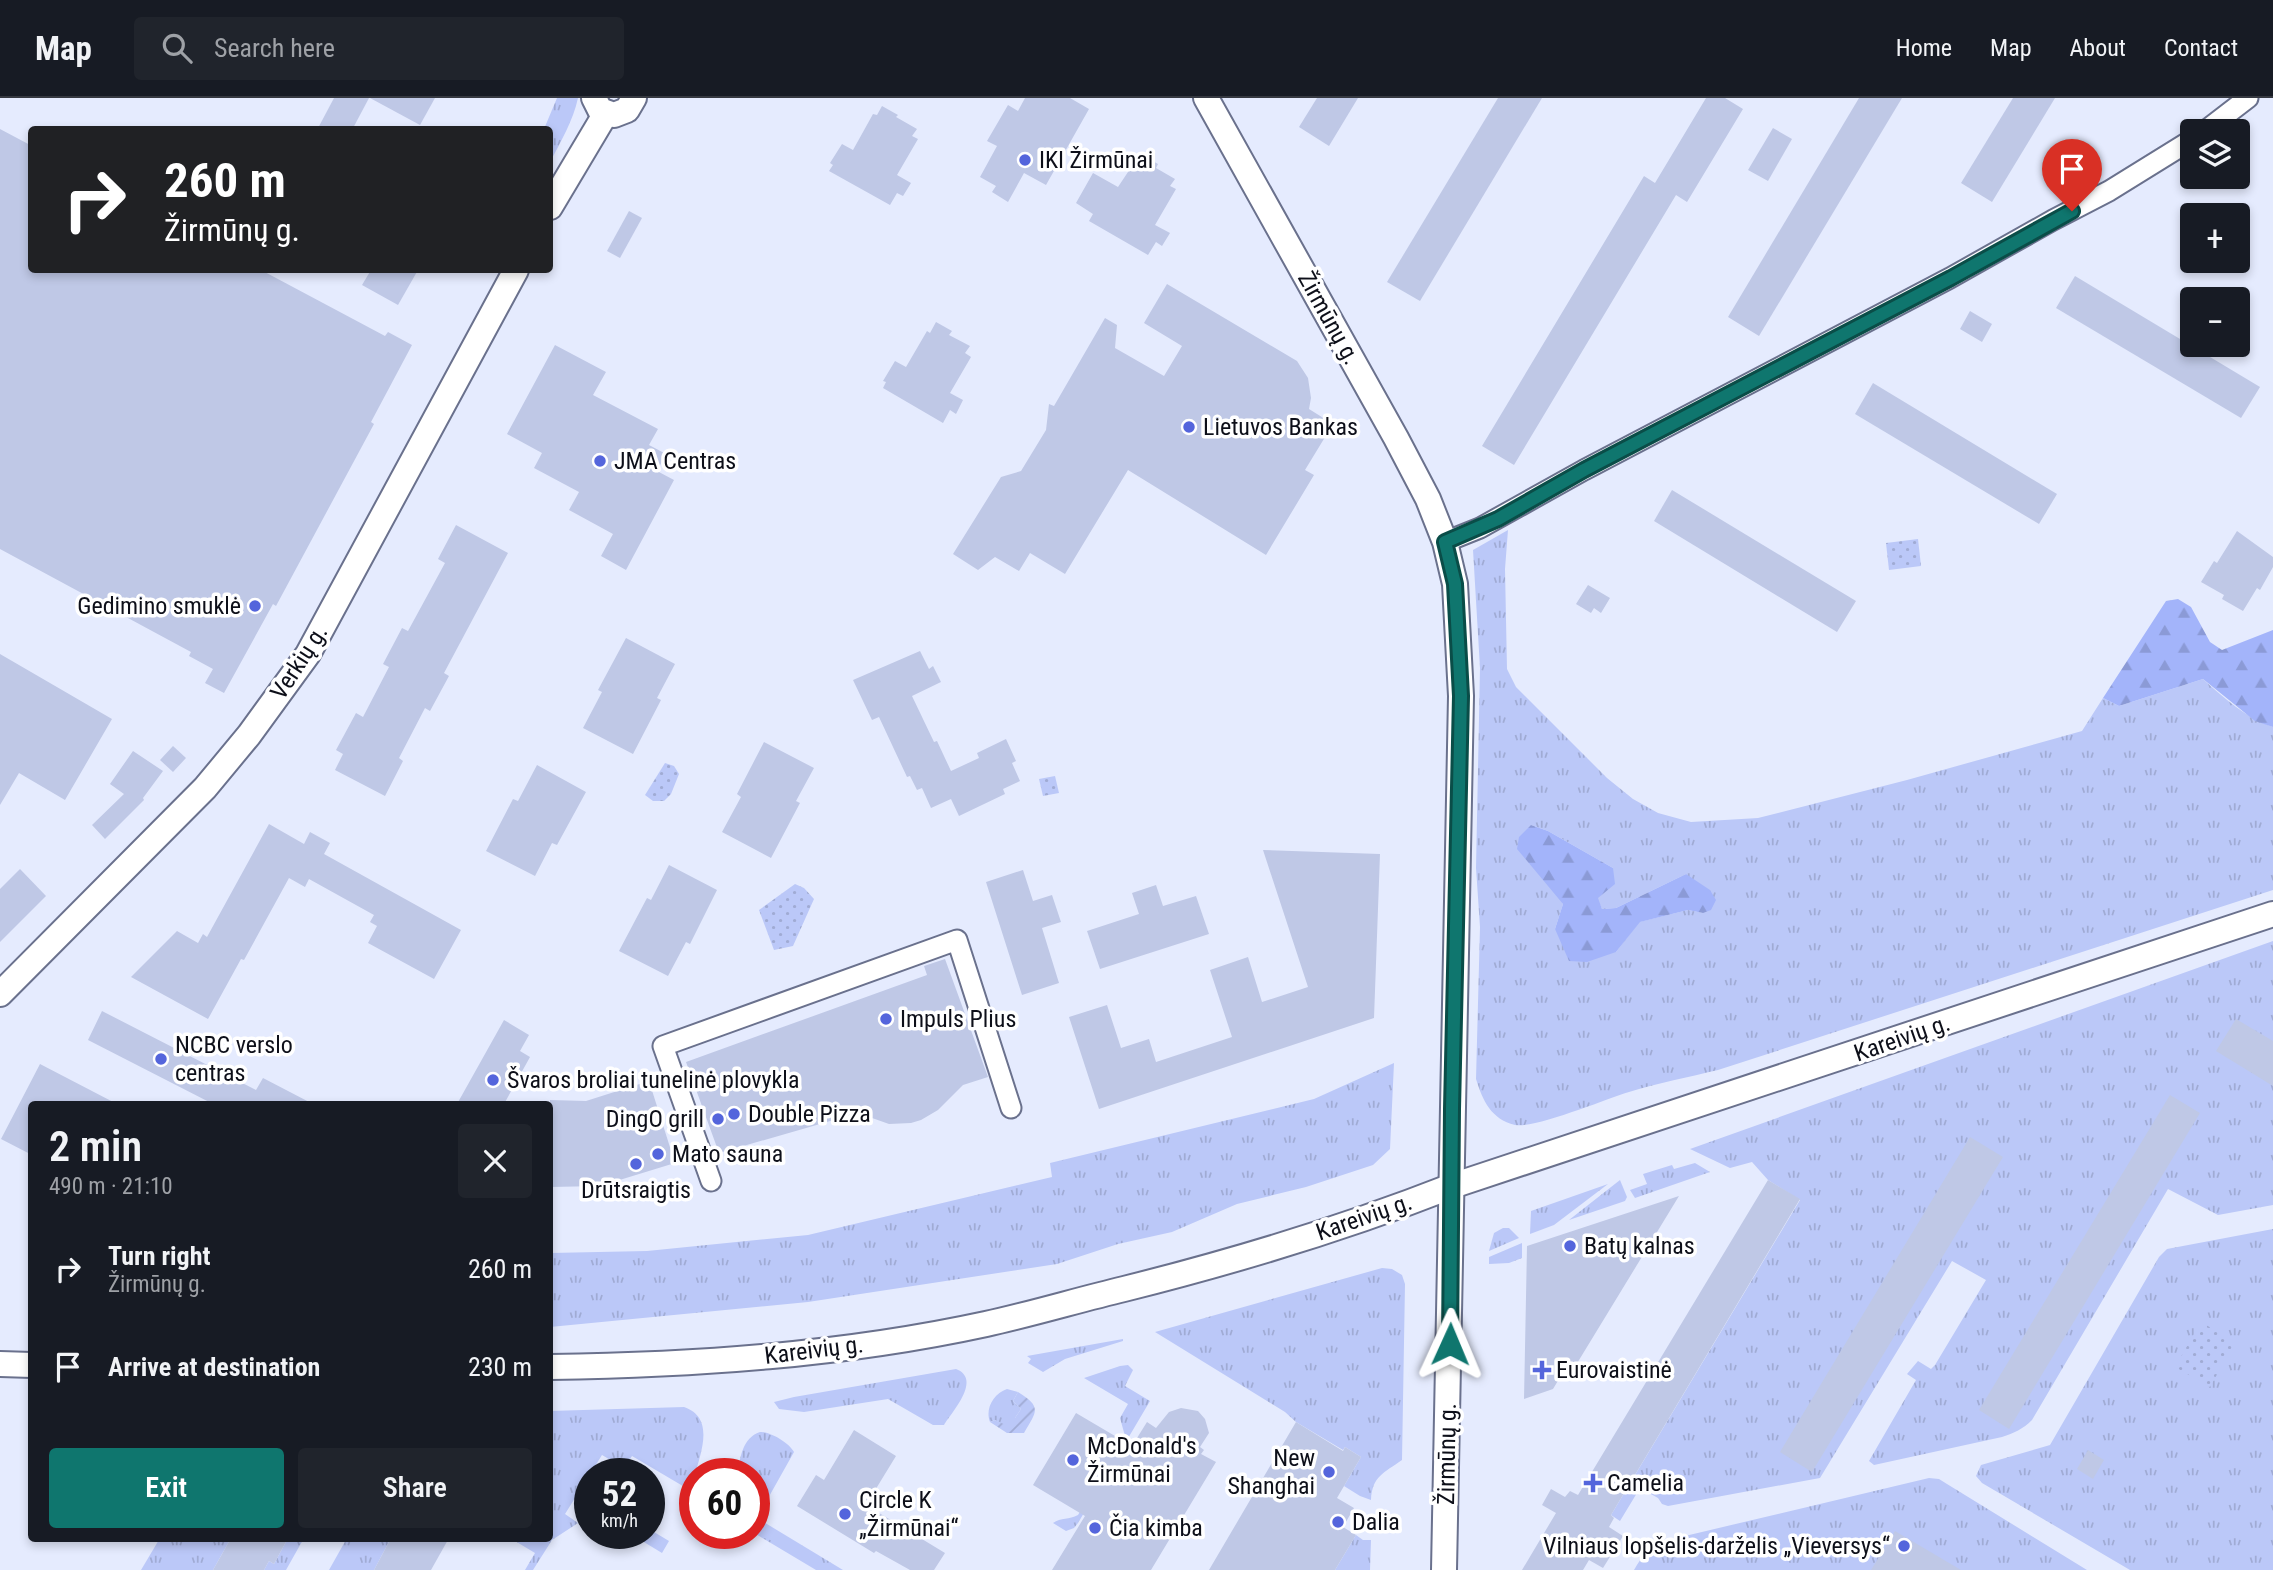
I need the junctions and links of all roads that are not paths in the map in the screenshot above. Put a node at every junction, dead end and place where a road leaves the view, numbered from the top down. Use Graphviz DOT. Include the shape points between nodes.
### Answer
graph roads {
  1 [pos="634,98"];
  2 [pos="1206,98"];
  3 [pos="2248,98"];
  4 [pos="600,106"];
  5 [pos="2220,119"];
  6 [pos="2180,147"];
  7 [pos="553,201"];
  8 [pos="514,273"];
  9 [pos="1445,542"];
  10 [pos="2273,914"];
  11 [pos="0,995"];
  12 [pos="1011,1108"];
  13 [pos="711,1181"];
  14 [pos="1452,1186"];
  15 [pos="0,1364"];
  16 [pos="28,1365"];
  17 [pos="553,1367"];
  18 [pos="1444,1570"];
  1 -- 4 [label="main road" via="621,114"];
  2 -- 9 [label="main road, Žirmūnų g." via="1416,475"];
  3 -- 5 [label="street"];
  4 -- 7 [label="main road"];
  6 -- 9 [label="street" via="1951,278 1480,528"];
  8 -- 11 [label="main road, Verkių g." via="308,654 205,788"];
  9 -- 14 [label="main road, Žirmūnų g." via="1455,584 1461,696"];
  10 -- 14 [label="main road, Kareivių g."];
  12 -- 13 [label="street" via="957,940 663,1046"];
  14 -- 17 [label="main road, Kareivių g." via="1215,1266 985,1324 793,1353"];
  14 -- 18 [label="main road, Žirmūnų g."];
  15 -- 16 [label="main road"];
}
